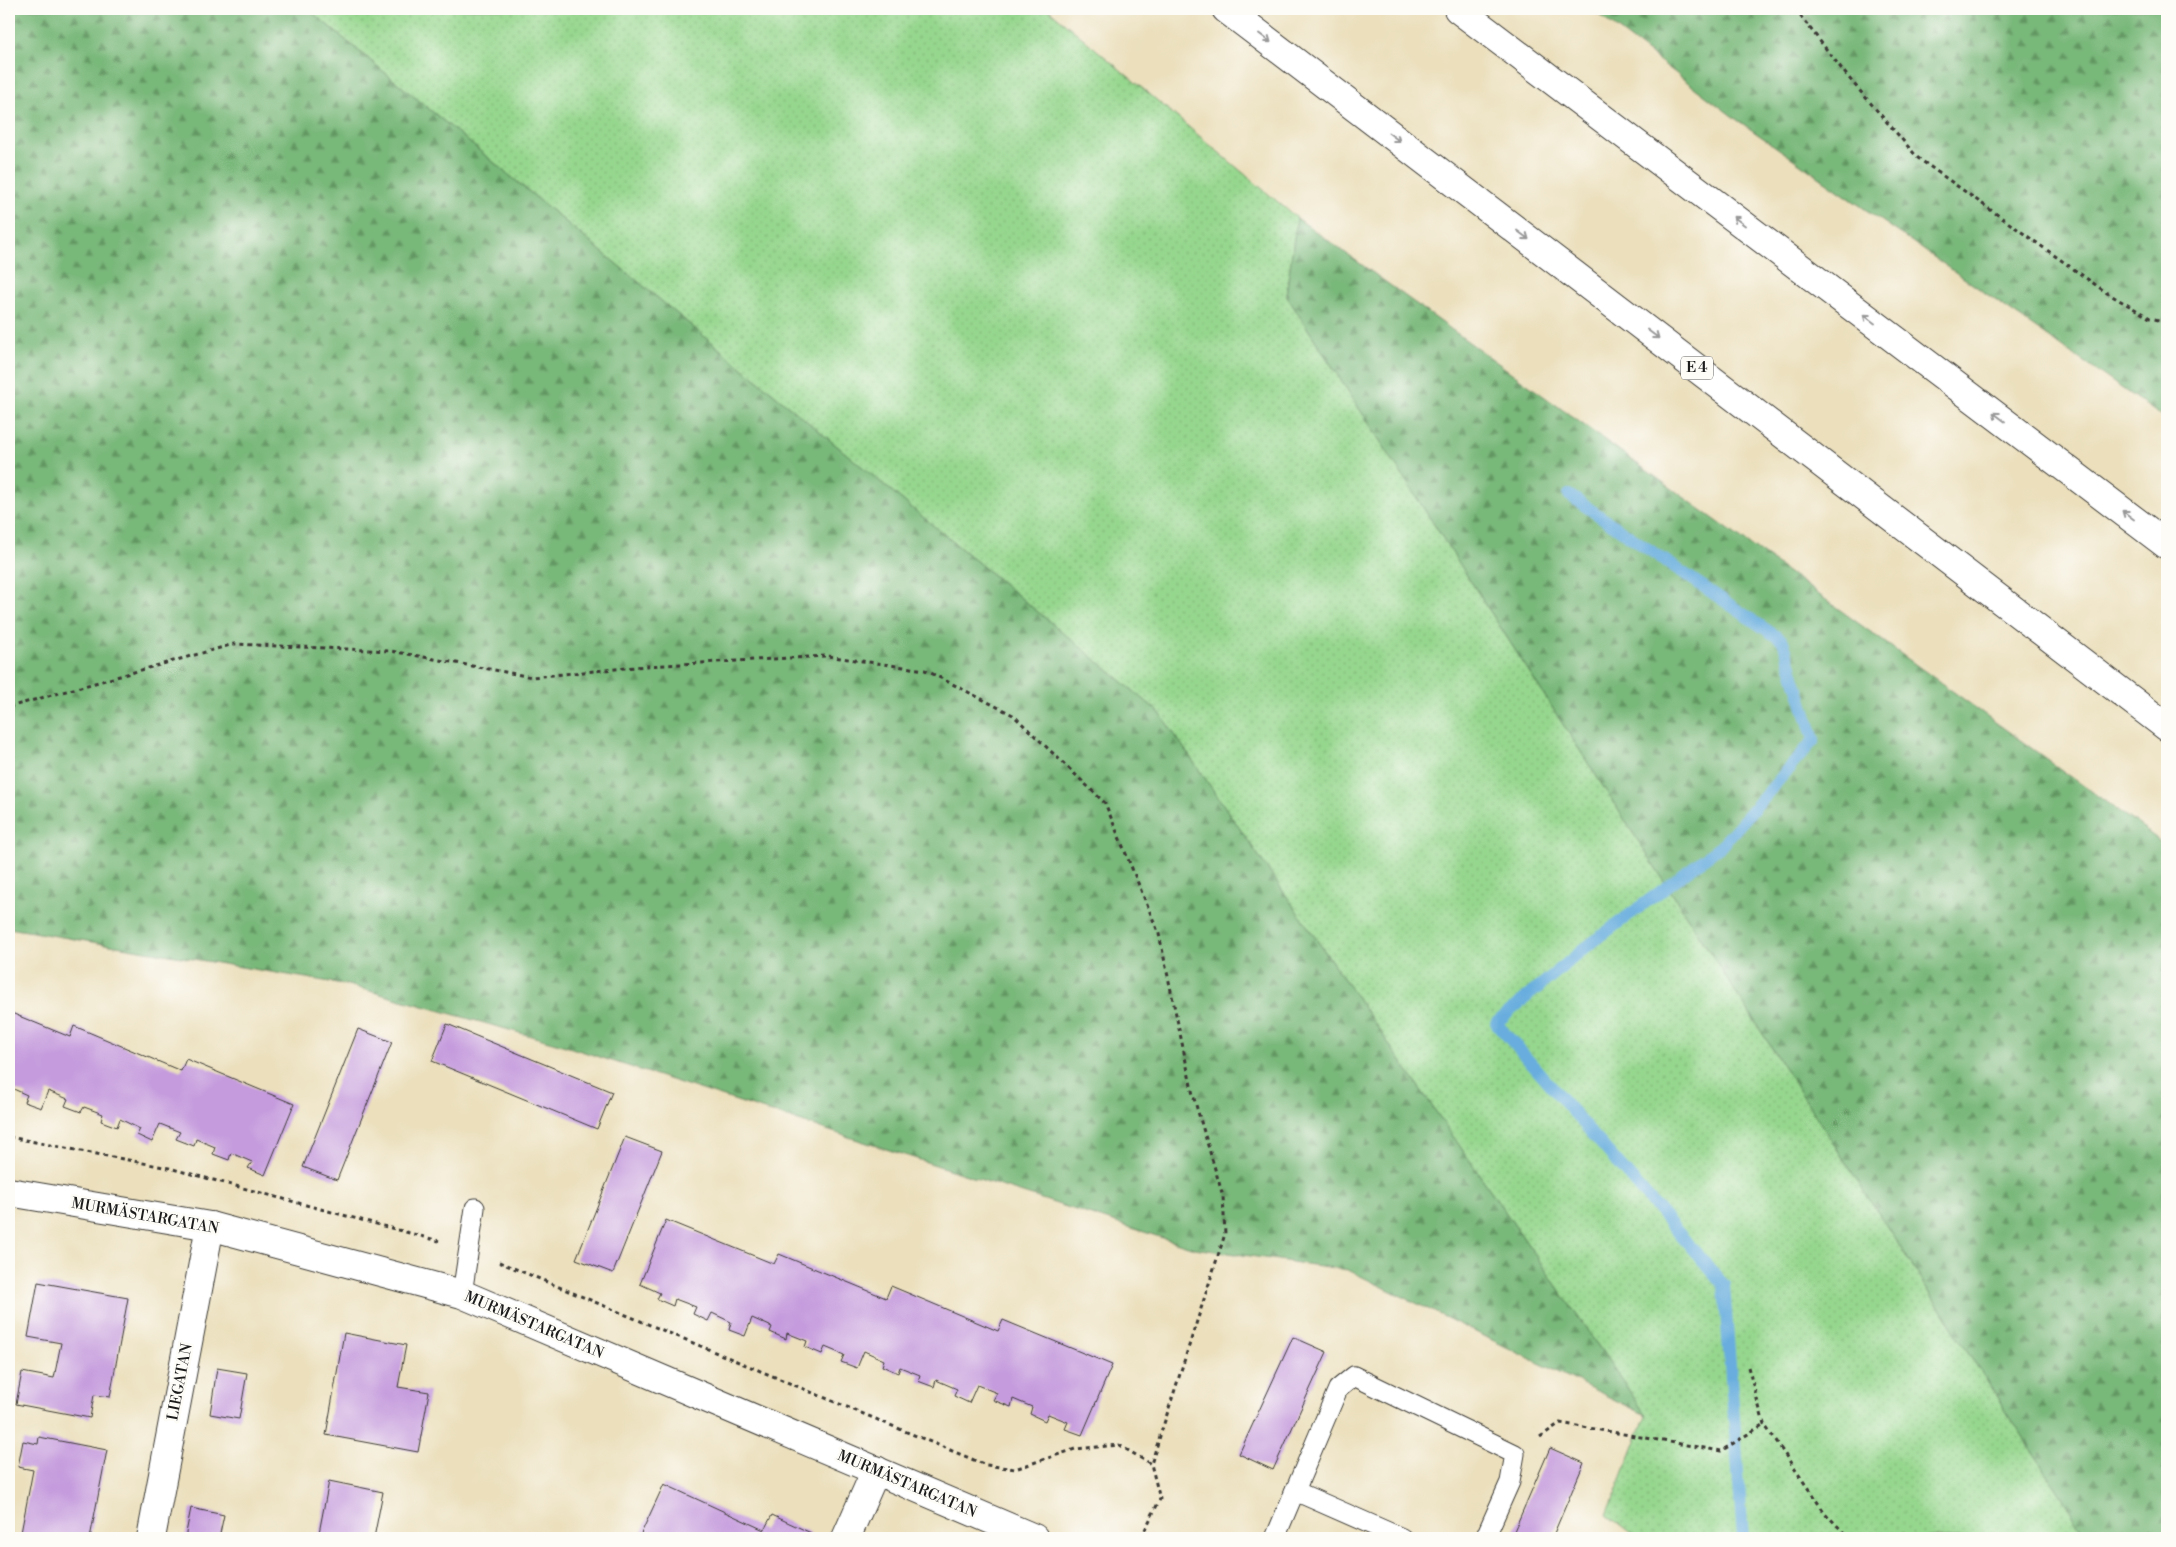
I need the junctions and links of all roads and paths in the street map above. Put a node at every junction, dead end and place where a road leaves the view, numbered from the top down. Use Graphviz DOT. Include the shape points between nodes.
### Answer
graph roads {
  1 [pos="1226,9"];
  2 [pos="1458,9"];
  3 [pos="1796,9"];
  4 [pos="2167,322"];
  5 [pos="2167,544"];
  6 [pos="9,707"];
  7 [pos="2167,727"];
  8 [pos="9,1137"];
  9 [pos="9,1192"];
  10 [pos="475,1208"];
  11 [pos="210,1226"];
  12 [pos="468,1249"];
  13 [pos="462,1294"];
  14 [pos="1748,1368"];
  15 [pos="1764,1424"];
  16 [pos="1515,1454"];
  17 [pos="1152,1464"];
  18 [pos="876,1470"];
  19 [pos="1295,1491"];
  20 [pos="151,1538"];
  21 [pos="846,1538"];
  22 [pos="1034,1538"];
  23 [pos="1141,1538"];
  24 [pos="1275,1538"];
  25 [pos="1402,1538"];
  26 [pos="1485,1538"];
  27 [pos="1849,1538"];
  1 -- 7 [label="main road, E 4, one-way"];
  5 -- 2 [label="main road, one-way"];
  3 -- 4 [label="path" via="1848,77 1918,158 2107,293 2150,318"];
  6 -- 17 [label="path" via="234,644 391,650 532,677 646,666 827,656 925,670 1014,715 1105,803 1159,934 1193,1095 1223,1196 1225,1234"];
  8 -- 12 [label="path" via="169,1168"];
  9 -- 11 [label="main road, MURMÄSTARGATAN"];
  10 -- 12 [label="lane"];
  11 -- 13 [label="main road, MURMÄSTARGATAN"];
  11 -- 20 [label="main road, LIEGATAN"];
  12 -- 13 [label="lane"];
  12 -- 17 [label="path" via="986,1466 1015,1469 1075,1449 1119,1444"];
  13 -- 18 [label="main road, MURMÄSTARGATAN"];
  14 -- 15 [label="path"];
  15 -- 16 [label="path" via="1720,1451 1560,1423"];
  15 -- 27 [label="path" via="1825,1513"];
  16 -- 19 [label="lane" via="1354,1376 1338,1388"];
  16 -- 26 [label="lane" via="1510,1482"];
  17 -- 23 [label="path" via="1160,1498"];
  18 -- 21 [label="main road"];
  18 -- 22 [label="main road, MURMÄSTARGATAN"];
  19 -- 24 [label="lane"];
  19 -- 25 [label="lane"];
}
